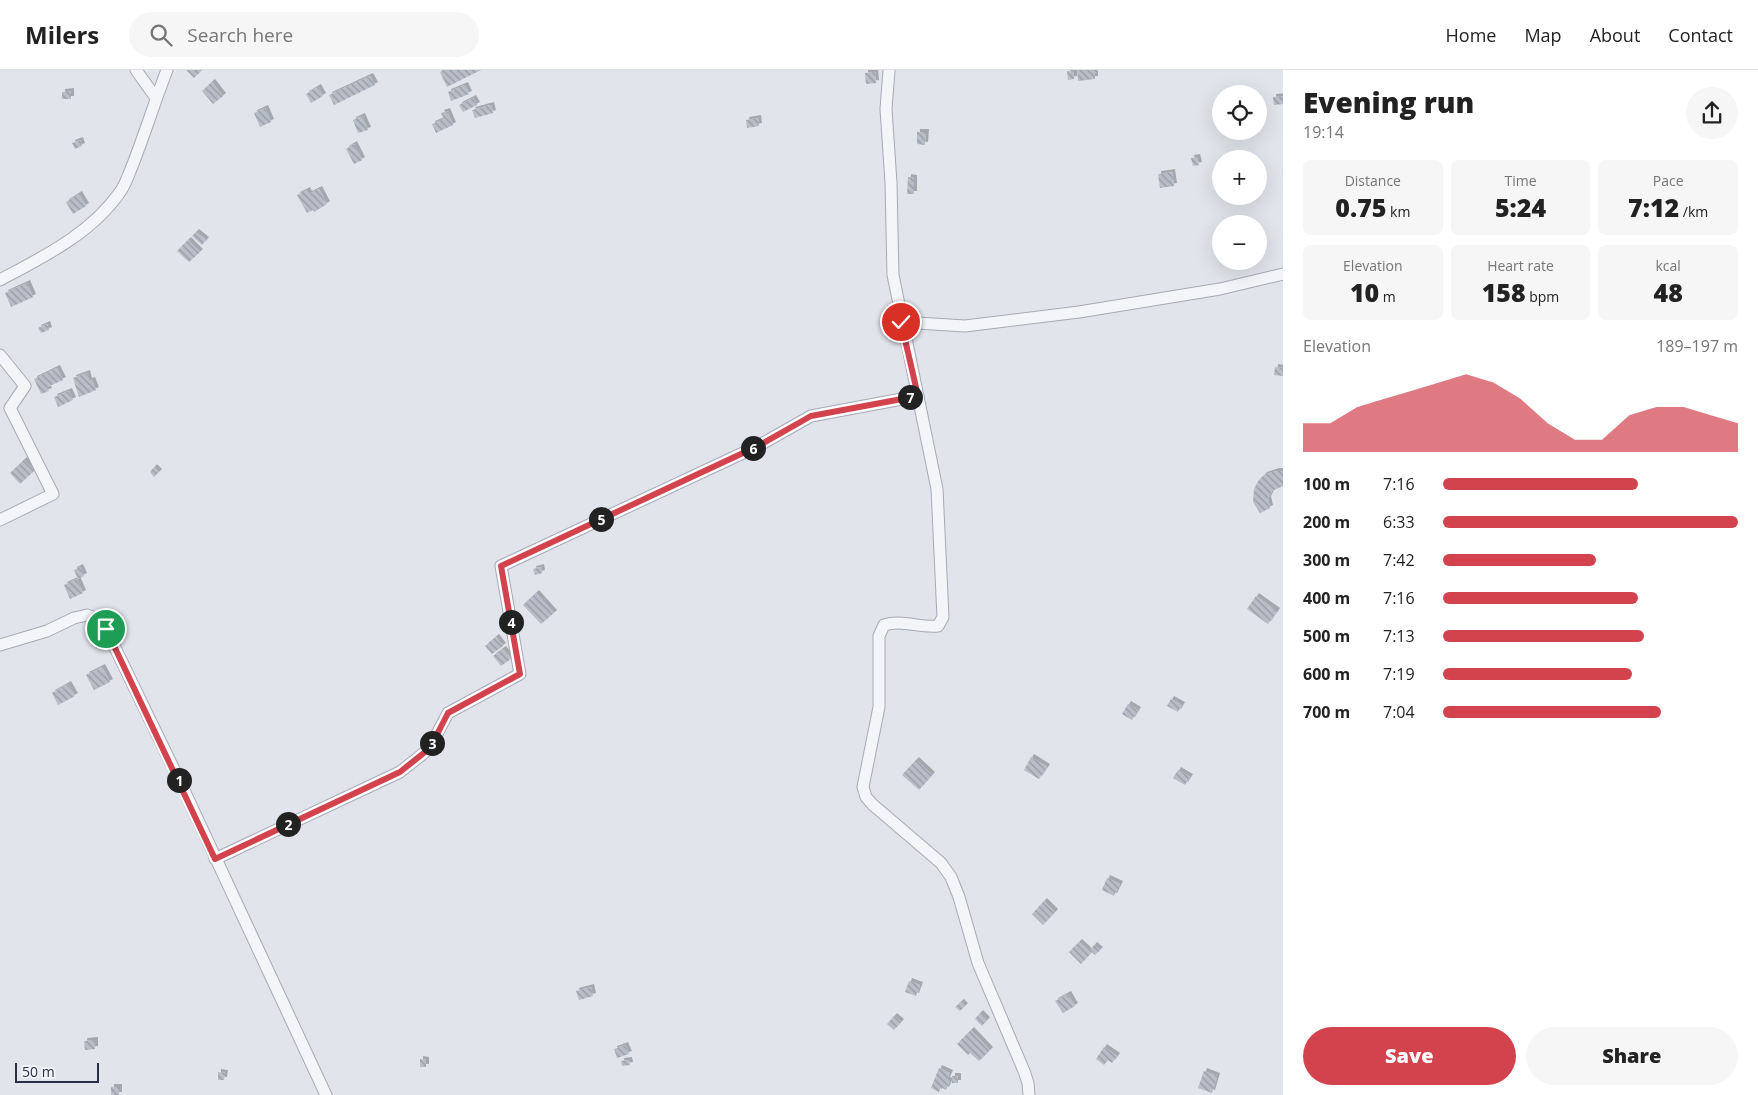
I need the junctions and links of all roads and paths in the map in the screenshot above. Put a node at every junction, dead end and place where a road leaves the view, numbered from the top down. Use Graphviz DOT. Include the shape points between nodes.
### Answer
graph roads {
  1 [pos="136,70"];
  2 [pos="167,70"];
  3 [pos="889,70"];
  4 [pos="156,98"];
  5 [pos="1283,274"];
  6 [pos="0,280"];
  7 [pos="901,322"];
  8 [pos="0,355"];
  9 [pos="918,396"];
  10 [pos="0,520"];
  11 [pos="0,645"];
  12 [pos="215,859"];
  13 [pos="326,1095"];
  14 [pos="1029,1095"];
  1 -- 4 [label="street"];
  2 -- 4 [label="street"];
  3 -- 7 [label="street" via="886,109 892,183 893,275"];
  4 -- 6 [label="street" via="121,191 106,210 74,237"];
  5 -- 7 [label="street" via="1220,289 1079,312 965,326"];
  7 -- 9 [label="street"];
  8 -- 10 [label="street" via="25,386 10,408 53,494"];
  9 -- 12 [label="street" via="811,416 758,446 501,566 520,674 448,713 430,748 400,772"];
  9 -- 14 [label="street" via="937,489 943,617 938,626 895,622 884,625 879,636 879,707 863,787 872,804 941,863 951,877 978,963 1024,1071"];
  11 -- 12 [label="street" via="48,631 74,618 87,615 95,618 106,629 116,648"];
  12 -- 13 [label="street"];
}
